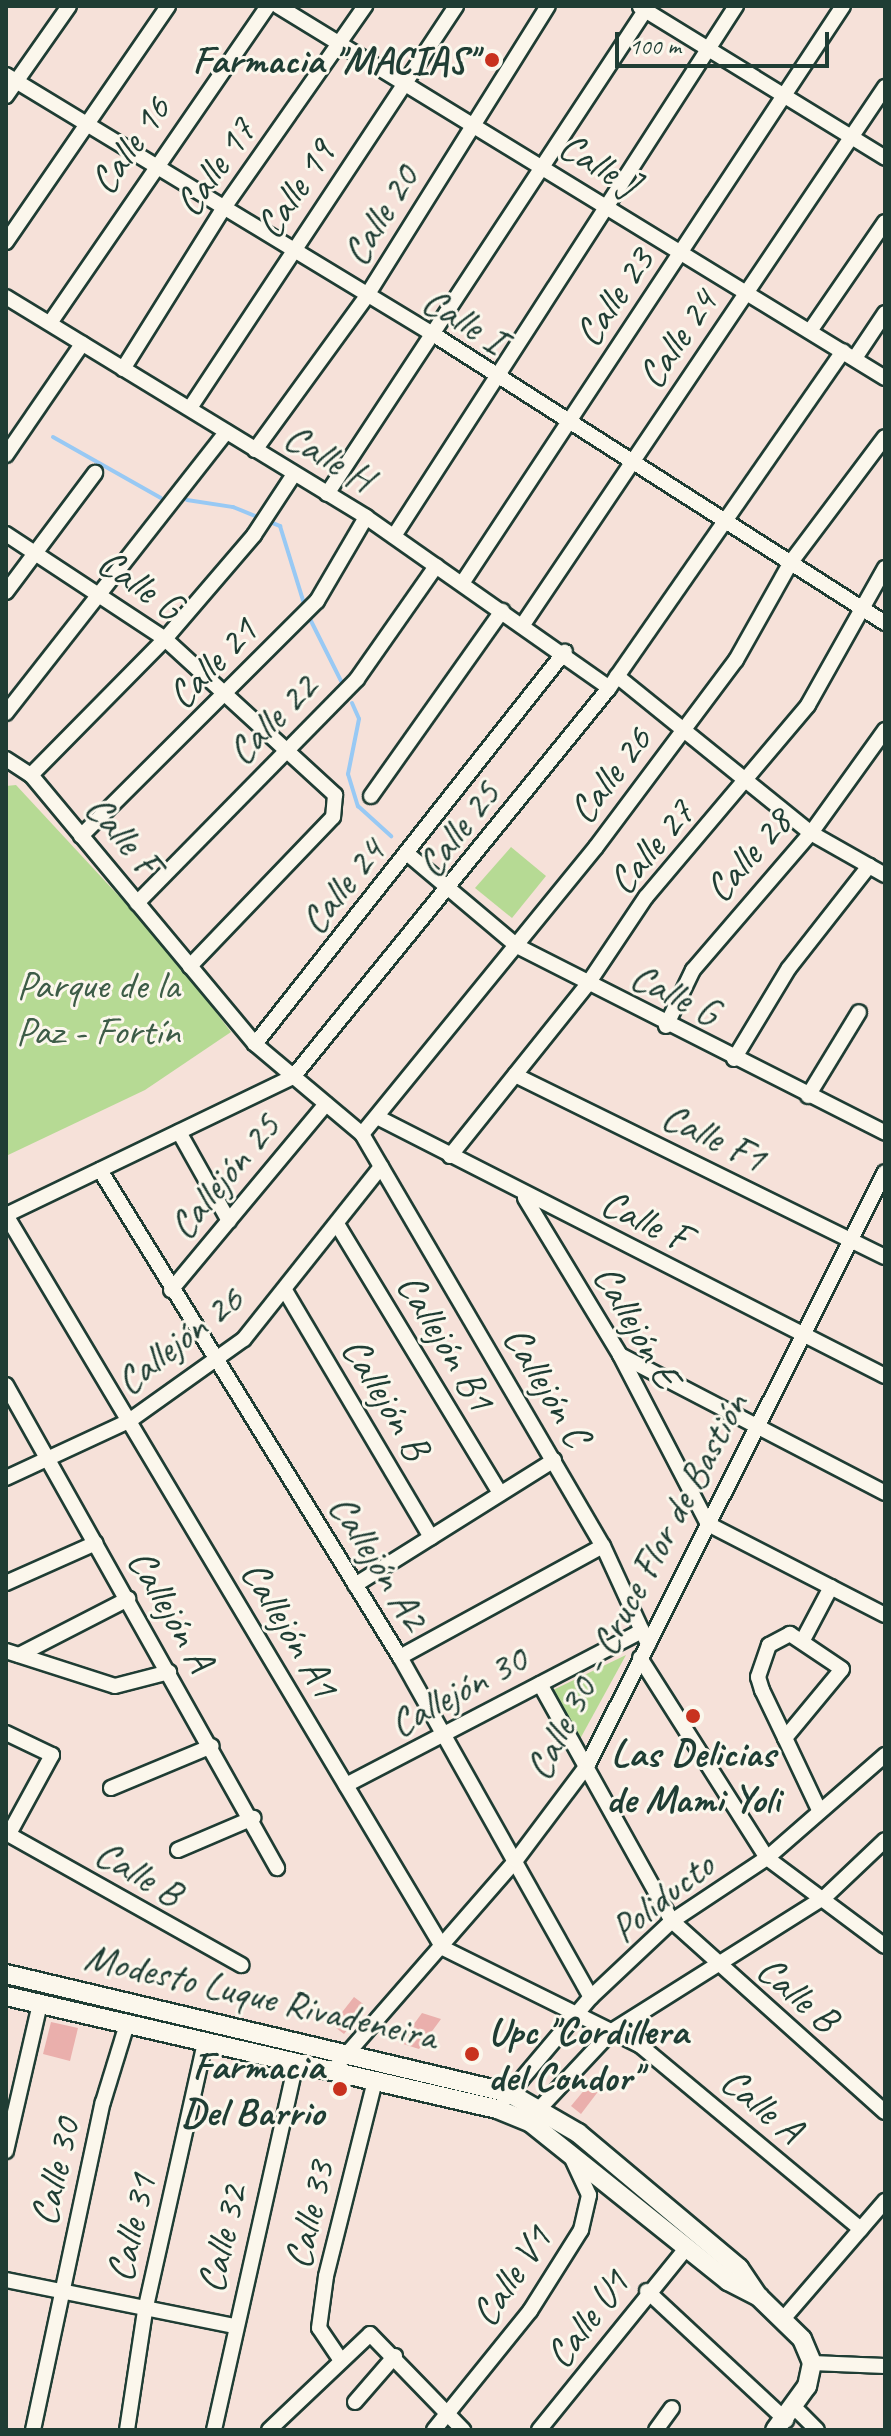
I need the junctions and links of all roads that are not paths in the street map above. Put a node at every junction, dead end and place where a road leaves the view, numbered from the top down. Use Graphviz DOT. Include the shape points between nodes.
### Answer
graph roads {
  1 [pos="69,6"];
  2 [pos="168,6"];
  3 [pos="268,6"];
  4 [pos="278,6"];
  5 [pos="365,6"];
  6 [pos="456,6"];
  7 [pos="548,6"];
  8 [pos="736,6"];
  9 [pos="843,6"];
  10 [pos="644,7"];
  11 [pos="341,45"];
  12 [pos="706,47"];
  13 [pos="11,78"];
  14 [pos="404,83"];
  15 [pos="885,87"];
  16 [pos="6,96"];
  17 [pos="784,96"];
  18 [pos="82,123"];
  19 [pos="473,125"];
  20 [pos="850,136"];
  21 [pos="885,158"];
  22 [pos="153,166"];
  23 [pos="543,168"];
  24 [pos="223,209"];
  25 [pos="611,209"];
  26 [pos="885,222"];
  27 [pos="6,242"];
  28 [pos="292,252"];
  29 [pos="682,253"];
  30 [pos="746,292"];
  31 [pos="366,297"];
  32 [pos="8,303"];
  33 [pos="884,318"];
  34 [pos="50,323"];
  35 [pos="810,331"];
  36 [pos="436,336"];
  37 [pos="82,344"];
  38 [pos="849,355"];
  39 [pos="123,369"];
  40 [pos="885,378"];
  41 [pos="497,379"];
  42 [pos="190,408"];
  43 [pos="569,423"];
  44 [pos="226,432"];
  45 [pos="885,437"];
  46 [pos="255,450"];
  47 [pos="6,455"];
  48 [pos="633,462"];
  49 [pos="95,473"];
  50 [pos="294,474"];
  51 [pos="327,494"];
  52 [pos="366,517"];
  53 [pos="725,519"];
  54 [pos="6,534"];
  55 [pos="394,536"];
  56 [pos="38,554"];
  57 [pos="791,562"];
  58 [pos="436,566"];
  59 [pos="885,568"];
  60 [pos="463,582"];
  61 [pos="6,592"];
  62 [pos="104,595"];
  63 [pos="861,608"];
  64 [pos="502,611"];
  65 [pos="885,623"];
  66 [pos="522,626"];
  67 [pos="165,639"];
  68 [pos="565,652"];
  69 [pos="613,682"];
  70 [pos="230,693"];
  71 [pos="6,713"];
  72 [pos="885,730"];
  73 [pos="681,733"];
  74 [pos="286,750"];
  75 [pos="6,759"];
  76 [pos="31,775"];
  77 [pos="748,784"];
  78 [pos="371,796"];
  79 [pos="811,833"];
  80 [pos="81,836"];
  81 [pos="409,855"];
  82 [pos="869,866"];
  83 [pos="885,875"];
  84 [pos="453,888"];
  85 [pos="137,903"];
  86 [pos="517,946"];
  87 [pos="190,966"];
  88 [pos="587,985"];
  89 [pos="859,1012"];
  90 [pos="666,1026"];
  91 [pos="255,1044"];
  92 [pos="734,1059"];
  93 [pos="515,1075"];
  94 [pos="293,1077"];
  95 [pos="808,1096"];
  96 [pos="326,1104"];
  97 [pos="379,1118"];
  98 [pos="179,1132"];
  99 [pos="885,1133"];
  100 [pos="362,1134"];
  101 [pos="450,1156"];
  102 [pos="381,1167"];
  103 [pos="100,1170"];
  104 [pos="885,1172"];
  105 [pos="525,1198"];
  106 [pos="6,1215"];
  107 [pos="229,1221"];
  108 [pos="337,1224"];
  109 [pos="851,1240"];
  110 [pos="885,1257"];
  111 [pos="171,1290"];
  112 [pos="286,1292"];
  113 [pos="804,1334"];
  114 [pos="620,1355"];
  115 [pos="217,1361"];
  116 [pos="885,1376"];
  117 [pos="6,1386"];
  118 [pos="129,1421"];
  119 [pos="758,1428"];
  120 [pos="49,1460"];
  121 [pos="554,1460"];
  122 [pos="6,1477"];
  123 [pos="500,1493"];
  124 [pos="885,1493"];
  125 [pos="708,1524"];
  126 [pos="431,1537"];
  127 [pos="96,1543"];
  128 [pos="603,1546"];
  129 [pos="6,1583"];
  130 [pos="355,1585"];
  131 [pos="831,1587"];
  132 [pos="128,1599"];
  133 [pos="885,1615"];
  134 [pos="645,1637"];
  135 [pos="803,1640"];
  136 [pos="12,1653"];
  137 [pos="400,1657"];
  138 [pos="640,1658"];
  139 [pos="169,1672"];
  140 [pos="540,1684"];
  141 [pos="6,1733"];
  142 [pos="444,1734"];
  143 [pos="785,1738"];
  144 [pos="212,1746"];
  145 [pos="885,1755"];
  146 [pos="588,1764"];
  147 [pos="346,1785"];
  148 [pos="111,1788"];
  149 [pos="819,1810"];
  150 [pos="253,1818"];
  151 [pos="7,1834"];
  152 [pos="885,1840"];
  153 [pos="178,1850"];
  154 [pos="767,1858"];
  155 [pos="516,1860"];
  156 [pos="277,1868"];
  157 [pos="826,1896"];
  158 [pos="672,1921"];
  159 [pos="885,1946"];
  160 [pos="443,1948"];
  161 [pos="713,1961"];
  162 [pos="241,1965"];
  163 [pos="6,1974"];
  164 [pos="6,1996"];
  165 [pos="591,1997"];
  166 [pos="40,2004"];
  167 [pos="149,2006"];
  168 [pos="577,2013"];
  169 [pos="86,2014"];
  170 [pos="127,2024"];
  171 [pos="241,2027"];
  172 [pos="612,2031"];
  173 [pos="205,2042"];
  174 [pos="230,2048"];
  175 [pos="347,2053"];
  176 [pos="296,2062"];
  177 [pos="332,2071"];
  178 [pos="375,2081"];
  179 [pos="509,2093"];
  180 [pos="497,2109"];
  181 [pos="539,2109"];
  182 [pos="885,2112"];
  183 [pos="562,2144"];
  184 [pos="6,2151"];
  185 [pos="885,2201"];
  186 [pos="861,2229"];
  187 [pos="687,2247"];
  188 [pos="6,2280"];
  189 [pos="647,2291"];
  190 [pos="61,2292"];
  191 [pos="759,2297"];
  192 [pos="145,2311"];
  193 [pos="784,2318"];
  194 [pos="235,2326"];
  195 [pos="395,2356"];
  196 [pos="340,2359"];
  197 [pos="812,2363"];
  198 [pos="885,2366"];
  199 [pos="355,2402"];
  200 [pos="672,2408"];
  201 [pos="451,2418"];
  202 [pos="785,2419"];
  203 [pos="33,2430"];
  204 [pos="127,2430"];
  205 [pos="214,2430"];
  206 [pos="269,2430"];
  207 [pos="434,2430"];
  208 [pos="463,2430"];
  209 [pos="539,2430"];
  210 [pos="656,2430"];
  211 [pos="817,2430"];
  1 -- 13 [label="street"];
  2 -- 18 [label="street"];
  3 -- 22 [label="street, Calle 16"];
  4 -- 11 [label="street, Calle J"];
  5 -- 11 [label="street, Calle 17"];
  6 -- 14 [label="street, Calle 19"];
  7 -- 19 [label="street, Calle 20"];
  8 -- 12 [label="street"];
  9 -- 17 [label="street, Calle 23"];
  10 -- 12 [label="street"];
  10 -- 23 [label="street"];
  11 -- 14 [label="street, Calle J"];
  11 -- 24 [label="street, Calle 17"];
  12 -- 17 [label="street"];
  12 -- 25 [label="street"];
  13 -- 16 [label="street"];
  13 -- 18 [label="street, Calle I"];
  14 -- 19 [label="street, Calle J"];
  14 -- 28 [label="street, Calle 19"];
  15 -- 20 [label="street, Calle 24"];
  17 -- 20 [label="street"];
  17 -- 29 [label="street, Calle 23"];
  18 -- 22 [label="street, Calle I"];
  18 -- 27 [label="street"];
  19 -- 23 [label="street, Calle J"];
  19 -- 31 [label="street, Calle 20"];
  20 -- 21 [label="street"];
  20 -- 30 [label="street, Calle 24"];
  22 -- 24 [label="street, Calle I"];
  22 -- 34 [label="street, Calle 16"];
  23 -- 25 [label="street, Calle J"];
  23 -- 36 [label="street"];
  24 -- 28 [label="street, Calle I"];
  24 -- 39 [label="street, Calle 17"];
  25 -- 29 [label="street, Calle J"];
  25 -- 41 [label="street"];
  26 -- 35 [label="street"];
  28 -- 31 [label="street, Calle I"];
  28 -- 42 [label="street, Calle 19"];
  29 -- 30 [label="street, Calle J"];
  29 -- 43 [label="street, Calle 23"];
  30 -- 35 [label="street, Calle J"];
  30 -- 48 [label="street, Calle 24"];
  31 -- 36 [label="street, Calle I"];
  31 -- 46 [label="street, Calle 20"];
  32 -- 34 [label="street, Calle H"];
  33 -- 38 [label="street, Calle 25"];
  34 -- 37 [label="street, Calle H"];
  35 -- 38 [label="street, Calle J"];
  36 -- 41 [label="street, Calle I"];
  36 -- 51 [label="street"];
  37 -- 39 [label="street, Calle H"];
  37 -- 47 [label="street"];
  38 -- 40 [label="street, Calle J"];
  38 -- 53 [label="street, Calle 25"];
  39 -- 42 [label="street, Calle H"];
  41 -- 43 [label="street, Calle I"];
  41 -- 55 [label="street"];
  42 -- 44 [label="street, Calle H"];
  43 -- 48 [label="street, Calle I"];
  43 -- 60 [label="street, Calle 23"];
  44 -- 46 [label="street, Calle H"];
  44 -- 62 [label="street"];
  45 -- 57 [label="street, Calle 26"];
  46 -- 50 [label="street, Calle H"];
  48 -- 53 [label="street, Calle I"];
  48 -- 66 [label="street, Calle 24"];
  49 -- 56 [label="street"];
  50 -- 51 [label="street, Calle H"];
  50 -- 67 [label="street" via="254,535"];
  51 -- 52 [label="street, Calle H"];
  52 -- 55 [label="street, Calle H"];
  52 -- 70 [label="street, Calle 21" via="317,601"];
  53 -- 57 [label="street, Calle I"];
  53 -- 69 [label="street, Calle 25"];
  54 -- 56 [label="street, Calle G"];
  55 -- 58 [label="street, Calle H"];
  56 -- 61 [label="street"];
  56 -- 62 [label="street, Calle G"];
  57 -- 63 [label="street, Calle I"];
  57 -- 73 [label="street, Calle 26" via="736,660"];
  58 -- 60 [label="street, Calle H"];
  58 -- 74 [label="street, Calle 22" via="357,679"];
  59 -- 63 [label="street, Calle 27"];
  60 -- 64 [label="street, Calle H"];
  62 -- 67 [label="street, Calle G"];
  62 -- 71 [label="street"];
  63 -- 65 [label="street, Calle I"];
  63 -- 77 [label="street, Calle 27" via="808,705"];
  64 -- 66 [label="street, Calle H"];
  64 -- 78 [label="street"];
  66 -- 68 [label="street, Calle H"];
  67 -- 70 [label="street, Calle G"];
  67 -- 76 [label="street"];
  68 -- 69 [label="street, Calle H"];
  68 -- 81 [label="street, Calle 24"];
  69 -- 73 [label="street, Calle H"];
  69 -- 84 [label="street, Calle 25"];
  70 -- 74 [label="street, Calle G"];
  70 -- 80 [label="street, Calle 21"];
  72 -- 79 [label="street, Calle 28"];
  73 -- 77 [label="street, Calle H"];
  73 -- 86 [label="street, Calle 26"];
  74 -- 85 [label="street, Calle 22"];
  74 -- 87 [label="street, Calle G" via="335,795 333,817"];
  75 -- 76 [label="street, Calle F"];
  76 -- 80 [label="street, Calle F"];
  77 -- 79 [label="street, Calle H"];
  77 -- 88 [label="street, Calle 27" via="646,897"];
  79 -- 82 [label="street, Calle H"];
  79 -- 90 [label="street, Calle 28" via="693,970"];
  80 -- 85 [label="street, Calle F"];
  81 -- 84 [label="street, Calle G"];
  81 -- 91 [label="street, Calle 24"];
  82 -- 83 [label="street, Calle H"];
  82 -- 92 [label="street" via="789,968"];
  84 -- 86 [label="street, Calle G"];
  84 -- 94 [label="street, Calle 25"];
  85 -- 87 [label="street, Calle F"];
  86 -- 88 [label="street, Calle G"];
  86 -- 97 [label="street, Calle 26"];
  87 -- 91 [label="street, Calle F"];
  88 -- 90 [label="street, Calle G"];
  88 -- 93 [label="street, Calle 27"];
  89 -- 95 [label="street"];
  90 -- 92 [label="street, Calle G"];
  91 -- 94 [label="street, Calle F"];
  92 -- 95 [label="street, Calle G"];
  93 -- 101 [label="street, Calle 27"];
  93 -- 109 [label="street, Calle F1"];
  94 -- 96 [label="street, Calle F"];
  94 -- 98 [label="street, Calle 25"];
  95 -- 99 [label="street, Calle G"];
  96 -- 100 [label="street, Calle F"];
  96 -- 107 [label="street, Callejón 25"];
  97 -- 100 [label="street, Calle 26"];
  97 -- 101 [label="street, Calle F"];
  98 -- 103 [label="street, Calle 25"];
  98 -- 107 [label="street"];
  100 -- 102 [label="street, Calle F"];
  101 -- 105 [label="street, Calle F"];
  102 -- 108 [label="street, Callejón 26"];
  102 -- 121 [label="street, Callejón C"];
  103 -- 106 [label="street, Calle 25"];
  103 -- 111 [label="street, Callejón A2"];
  104 -- 109 [label="street, Calle 30 - Cruce Flor de Bastión"];
  105 -- 113 [label="street, Calle F"];
  105 -- 114 [label="street, Callejón E"];
  106 -- 118 [label="street, Callejón A1"];
  107 -- 111 [label="street, Callejón 25"];
  108 -- 112 [label="street, Callejón 26"];
  108 -- 123 [label="street, Callejón B1"];
  109 -- 110 [label="street, Calle F1"];
  109 -- 113 [label="street, Calle 30 - Cruce Flor de Bastión"];
  111 -- 115 [label="street, Callejón A2"];
  112 -- 115 [label="street, Callejón 26"];
  112 -- 126 [label="street, Callejón B"];
  113 -- 116 [label="street, Calle F"];
  113 -- 119 [label="street, Calle 30 - Cruce Flor de Bastión"];
  114 -- 119 [label="street"];
  114 -- 125 [label="street, Callejón E"];
  115 -- 118 [label="street, Callejón 26"];
  115 -- 130 [label="street, Callejón A2"];
  117 -- 120 [label="street, Callejón A"];
  118 -- 120 [label="street, Callejón 26"];
  118 -- 147 [label="street, Callejón A1"];
  119 -- 124 [label="street"];
  119 -- 125 [label="street, Calle 30 - Cruce Flor de Bastión"];
  120 -- 122 [label="street, Callejón 26"];
  120 -- 127 [label="street, Callejón A"];
  121 -- 123 [label="street"];
  121 -- 128 [label="street, Callejón C"];
  123 -- 126 [label="street"];
  125 -- 131 [label="street"];
  125 -- 134 [label="street, Calle 30 - Cruce Flor de Bastión"];
  126 -- 130 [label="street"];
  127 -- 129 [label="street"];
  127 -- 132 [label="street, Callejón A"];
  128 -- 134 [label="street, Callejón C"];
  128 -- 137 [label="street"];
  130 -- 137 [label="street, Callejón A2"];
  131 -- 133 [label="street"];
  131 -- 135 [label="street"];
  132 -- 136 [label="street"];
  132 -- 139 [label="street, Callejón A"];
  134 -- 138 [label="street, Calle 30 - Cruce Flor de Bastión"];
  134 -- 140 [label="street, Callejón 30"];
  135 -- 143 [label="street" via="780,1635 761,1662 762,1690"];
  135 -- 143 [label="street" via="838,1663 842,1675"];
  136 -- 139 [label="street" via="115,1686"];
  137 -- 142 [label="street, Callejón A2"];
  138 -- 146 [label="street, Calle 30 - Cruce Flor de Bastión"];
  138 -- 154 [label="street"];
  139 -- 144 [label="street, Callejón A"];
  140 -- 142 [label="street, Callejón 30"];
  140 -- 146 [label="street"];
  141 -- 151 [label="street" via="52,1755"];
  142 -- 147 [label="street, Callejón 30"];
  142 -- 155 [label="street, Callejón A2"];
  143 -- 149 [label="street"];
  144 -- 148 [label="street"];
  144 -- 150 [label="street, Callejón A"];
  145 -- 149 [label="street, Poliducto"];
  146 -- 155 [label="street, Calle 30 - Cruce Flor de Bastión"];
  146 -- 158 [label="street"];
  147 -- 160 [label="street, Callejón A1"];
  149 -- 154 [label="street, Poliducto"];
  150 -- 153 [label="street"];
  150 -- 156 [label="street, Callejón A"];
  151 -- 162 [label="street, Calle B"];
  152 -- 157 [label="street, Poliducto"];
  154 -- 157 [label="street"];
  154 -- 158 [label="street, Poliducto"];
  155 -- 160 [label="street, Calle 30 - Cruce Flor de Bastión"];
  155 -- 165 [label="street, Callejón A2"];
  157 -- 159 [label="street"];
  157 -- 161 [label="street, Poliducto"];
  158 -- 161 [label="street, Calle B"];
  158 -- 165 [label="street, Poliducto"];
  160 -- 168 [label="street"];
  160 -- 175 [label="street, Calle 30 - Cruce Flor de Bastión"];
  161 -- 172 [label="street, Poliducto"];
  161 -- 182 [label="street, Calle B"];
  163 -- 167 [label="street, Modesto Luque Rivadeneira"];
  164 -- 166 [label="street, Modesto Luque Rivadeneira"];
  165 -- 168 [label="street, Poliducto"];
  166 -- 169 [label="street, Modesto Luque Rivadeneira"];
  166 -- 184 [label="street"];
  167 -- 169 [label="street" via="103,2004"];
  167 -- 171 [label="street, Modesto Luque Rivadeneira"];
  168 -- 172 [label="street, Calle A"];
  168 -- 179 [label="street, Poliducto"];
  169 -- 170 [label="street, Modesto Luque Rivadeneira"];
  170 -- 173 [label="street, Modesto Luque Rivadeneira"];
  170 -- 190 [label="street, Calle 30"];
  171 -- 174 [label="street"];
  171 -- 175 [label="street, Modesto Luque Rivadeneira"];
  172 -- 181 [label="street, Poliducto"];
  172 -- 186 [label="street, Calle A" via="641,2046"];
  173 -- 174 [label="street, Modesto Luque Rivadeneira"];
  173 -- 192 [label="street, Calle 31"];
  174 -- 176 [label="street, Modesto Luque Rivadeneira"];
  175 -- 177 [label="street, Calle 30 - Cruce Flor de Bastión"];
  175 -- 179 [label="street, Modesto Luque Rivadeneira"];
  176 -- 177 [label="street, Modesto Luque Rivadeneira"];
  176 -- 194 [label="street, Calle 32"];
  177 -- 178 [label="street, Modesto Luque Rivadeneira"];
  178 -- 180 [label="street, Modesto Luque Rivadeneira"];
  178 -- 196 [label="street, Calle 33" via="319,2328"];
  179 -- 180 [label="street, Poliducto"];
  179 -- 181 [label="street, Modesto Luque Rivadeneira"];
  180 -- 183 [label="street, Modesto Luque Rivadeneira"];
  181 -- 191 [label="street, Modesto Luque Rivadeneira" via="699,2233"];
  183 -- 187 [label="street, Modesto Luque Rivadeneira"];
  183 -- 201 [label="street, Calle V1" via="589,2195 581,2230"];
  185 -- 186 [label="street"];
  186 -- 193 [label="street"];
  187 -- 189 [label="street, Calle U1"];
  187 -- 191 [label="street, Modesto Luque Rivadeneira"];
  188 -- 190 [label="street"];
  189 -- 202 [label="street"];
  189 -- 209 [label="street, Calle U1"];
  190 -- 192 [label="street"];
  190 -- 203 [label="street, Calle 30"];
  191 -- 193 [label="street, Modesto Luque Rivadeneira"];
  192 -- 194 [label="street"];
  192 -- 204 [label="street, Calle 31"];
  193 -- 197 [label="street, Modesto Luque Rivadeneira"];
  194 -- 205 [label="street, Calle 32"];
  195 -- 196 [label="street" via="370,2334"];
  195 -- 199 [label="street"];
  195 -- 201 [label="street"];
  196 -- 206 [label="street"];
  197 -- 198 [label="street"];
  197 -- 202 [label="street"];
  200 -- 210 [label="street"];
  201 -- 207 [label="street, Calle V1"];
  201 -- 208 [label="street"];
  202 -- 211 [label="street"];
}
